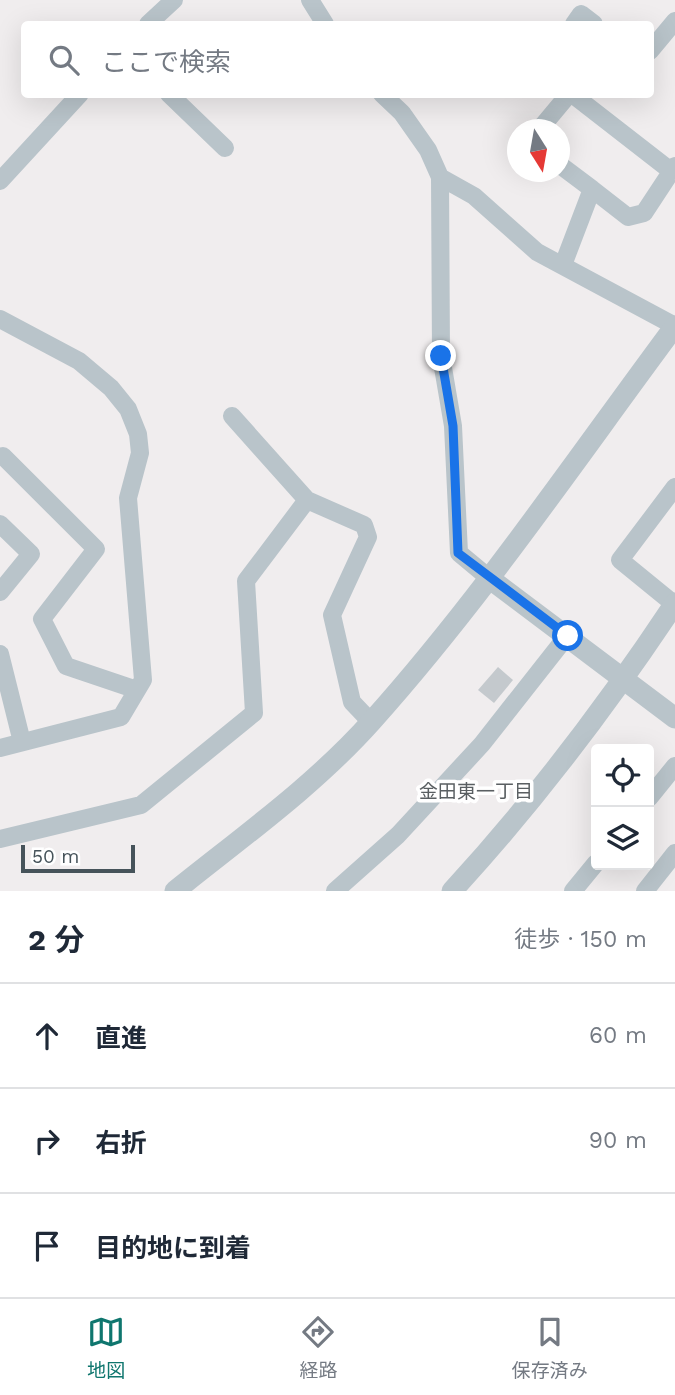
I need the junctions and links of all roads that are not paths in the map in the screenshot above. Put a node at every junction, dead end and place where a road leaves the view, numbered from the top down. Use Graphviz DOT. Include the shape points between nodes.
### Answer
graph roads {
  1 [pos="174,0"];
  2 [pos="310,0"];
  3 [pos="151,21"];
  4 [pos="324,21"];
  5 [pos="575,21"];
  6 [pos="590,21"];
  7 [pos="675,21"];
  8 [pos="654,46"];
  9 [pos="76,98"];
  10 [pos="173,98"];
  11 [pos="386,98"];
  12 [pos="567,98"];
  13 [pos="575,98"];
  14 [pos="548,119"];
  15 [pos="225,148"];
  16 [pos="673,169"];
  17 [pos="570,173"];
  18 [pos="440,177"];
  19 [pos="0,181"];
  20 [pos="592,189"];
  21 [pos="563,265"];
  22 [pos="0,318"];
  23 [pos="675,326"];
  24 [pos="232,416"];
  25 [pos="3,456"];
  26 [pos="675,487"];
  27 [pos="307,500"];
  28 [pos="0,524"];
  29 [pos="489,578"];
  30 [pos="0,592"];
  31 [pos="675,604"];
  32 [pos="568,636"];
  33 [pos="0,654"];
  34 [pos="625,679"];
  35 [pos="137,690"];
  36 [pos="675,718"];
  37 [pos="371,722"];
  38 [pos="22,742"];
  39 [pos="0,748"];
  40 [pos="675,766"];
  41 [pos="654,792"];
  42 [pos="0,839"];
  43 [pos="675,853"];
  44 [pos="591,869"];
  45 [pos="175,891"];
  46 [pos="335,891"];
  47 [pos="452,891"];
  48 [pos="573,891"];
  49 [pos="645,891"];
  1 -- 3 [label="street"];
  2 -- 4 [label="street"];
  5 -- 6 [label="street" via="581,14"];
  7 -- 8 [label="street"];
  9 -- 19 [label="street"];
  10 -- 15 [label="street"];
  11 -- 18 [label="street" via="428,150"];
  12 -- 14 [label="street"];
  13 -- 16 [label="street"];
  16 -- 20 [label="street" via="644,213 628,216"];
  17 -- 20 [label="street"];
  18 -- 21 [label="street" via="474,196 537,252"];
  18 -- 29 [label="street" via="441,356 453,426 458,553"];
  20 -- 21 [label="street"];
  21 -- 23 [label="street"];
  22 -- 35 [label="street" via="79,361 120,399 138,434 139,453 128,498 143,680"];
  23 -- 29 [label="street"];
  24 -- 27 [label="street"];
  25 -- 35 [label="street" via="96,549 42,618 66,666"];
  26 -- 31 [label="street" via="620,560"];
  27 -- 37 [label="street" via="364,525 368,537 332,615 352,702"];
  27 -- 42 [label="street" via="246,581 254,713 141,805"];
  28 -- 30 [label="street" via="31,554"];
  29 -- 32 [label="street"];
  29 -- 37 [label="street"];
  31 -- 34 [label="street"];
  32 -- 34 [label="street"];
  32 -- 46 [label="street" via="482,744 398,835"];
  33 -- 38 [label="street"];
  34 -- 36 [label="street"];
  34 -- 47 [label="street" via="526,806"];
  35 -- 38 [label="street" via="121,717"];
  37 -- 45 [label="street" via="302,789"];
  38 -- 39 [label="street"];
  40 -- 41 [label="street"];
  43 -- 49 [label="street"];
  44 -- 48 [label="street"];
}
